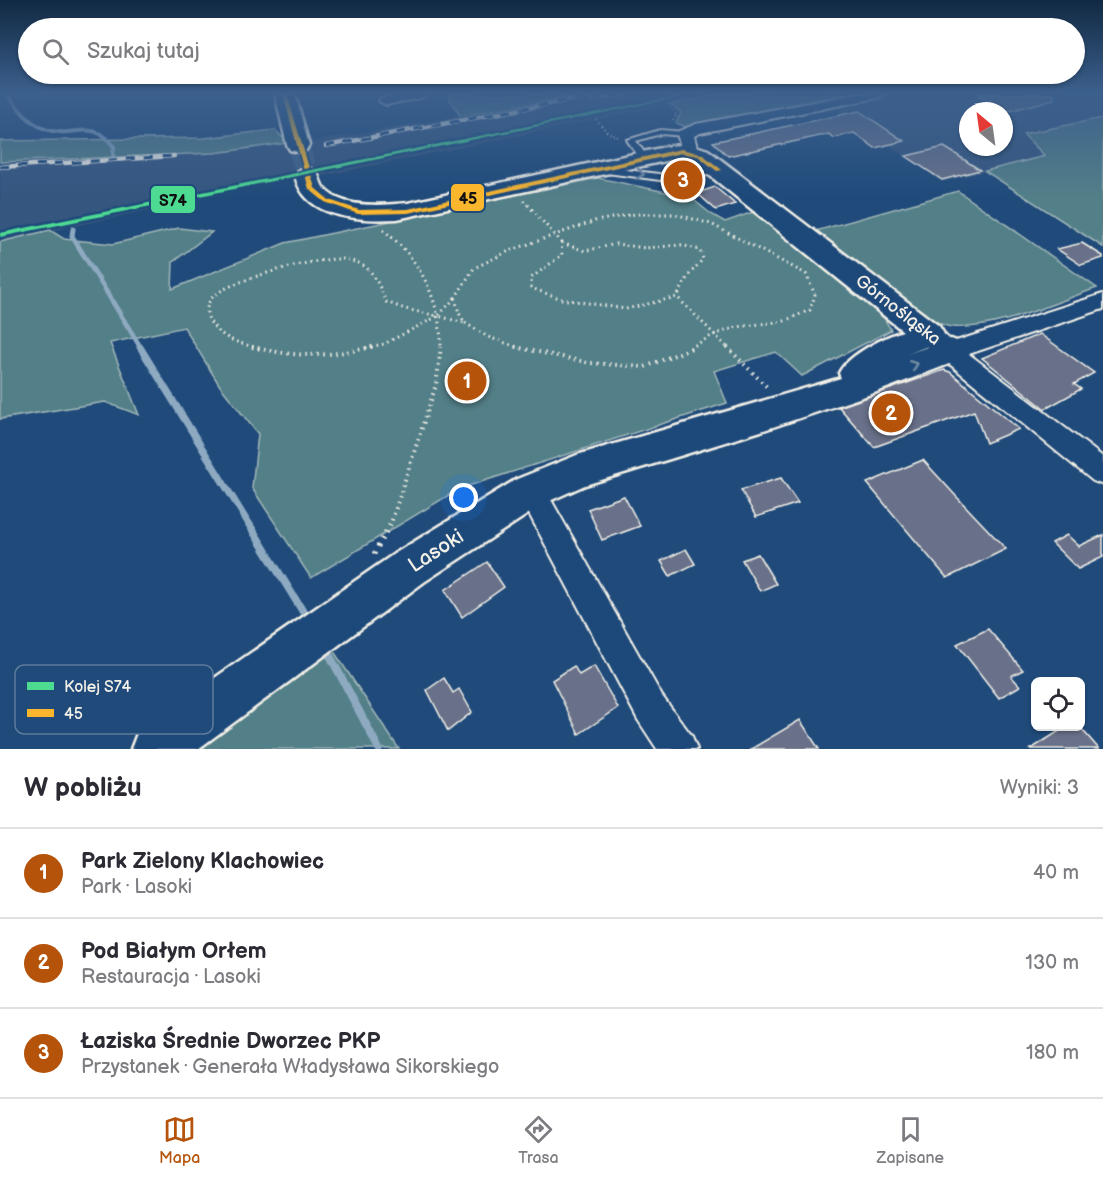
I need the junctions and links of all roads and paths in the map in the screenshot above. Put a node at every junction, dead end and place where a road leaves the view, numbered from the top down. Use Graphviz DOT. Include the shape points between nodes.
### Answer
graph roads {
  1 [pos="294,129"];
  2 [pos="605,129"];
  3 [pos="668,129"];
  4 [pos="696,129"];
  5 [pos="666,132"];
  6 [pos="688,143"];
  7 [pos="298,145"];
  8 [pos="638,150"];
  9 [pos="598,170"];
  10 [pos="719,170"];
  11 [pos="307,175"];
  12 [pos="517,194"];
  13 [pos="358,212"];
  14 [pos="555,235"];
  15 [pos="561,242"];
  16 [pos="677,297"];
  17 [pos="455,298"];
  18 [pos="1103,301"];
  19 [pos="438,316"];
  20 [pos="465,322"];
  21 [pos="713,334"];
  22 [pos="939,342"];
  23 [pos="803,403"];
  24 [pos="1103,473"];
  25 [pos="531,491"];
  26 [pos="369,562"];
  27 [pos="213,708"];
  28 [pos="177,734"];
  29 [pos="156,749"];
  30 [pos="679,749"];
  1 -- 7 [label="street"];
  2 -- 8 [label="path"];
  3 -- 5 [label="path"];
  4 -- 6 [label="street"];
  5 -- 6 [label="lane"];
  5 -- 8 [label="lane" via="637,137"];
  6 -- 8 [label="street" via="681,151"];
  6 -- 10 [label="street, Górnośląska"];
  8 -- 9 [label="street"];
  9 -- 10 [label="lane, one-way" via="683,180"];
  9 -- 13 [label="street" via="408,211"];
  10 -- 22 [label="street, Górnośląska"];
  11 -- 13 [label="street" via="312,189 327,201"];
  12 -- 14 [label="path"];
  13 -- 19 [label="path" via="403,246 429,288"];
  14 -- 15 [label="path"];
  14 -- 17 [label="path" via="508,250 474,268"];
  14 -- 21 [label="path" via="595,221 634,214 675,214 711,224 806,274 815,294 810,310 784,321"];
  15 -- 16 [label="path" via="573,250 588,252 614,244 646,249 689,244 700,250 703,259"];
  15 -- 16 [label="path" via="562,255 531,278 531,288 544,296 618,309 634,309"];
  16 -- 21 [label="path"];
  17 -- 19 [label="path"];
  17 -- 20 [label="path"];
  18 -- 22 [label="street" via="996,335"];
  19 -- 19 [label="path" via="386,302 377,279 360,262 342,259 311,262 235,282 213,296 206,308 207,317 221,336 287,355 332,355 384,344"];
  19 -- 20 [label="path"];
  19 -- 26 [label="path" via="442,348 439,376 397,505 381,545"];
  20 -- 21 [label="path" via="488,337 528,351 590,363 645,367"];
  21 -- 23 [label="path"];
  22 -- 23 [label="street, Lasoki" via="862,384"];
  22 -- 24 [label="street, Górnośląska"];
  23 -- 25 [label="street, Lasoki" via="623,456"];
  25 -- 27 [label="street, Lasoki" via="409,568"];
  25 -- 30 [label="street" via="650,708"];
  28 -- 29 [label="street, Lasoki"];
}
